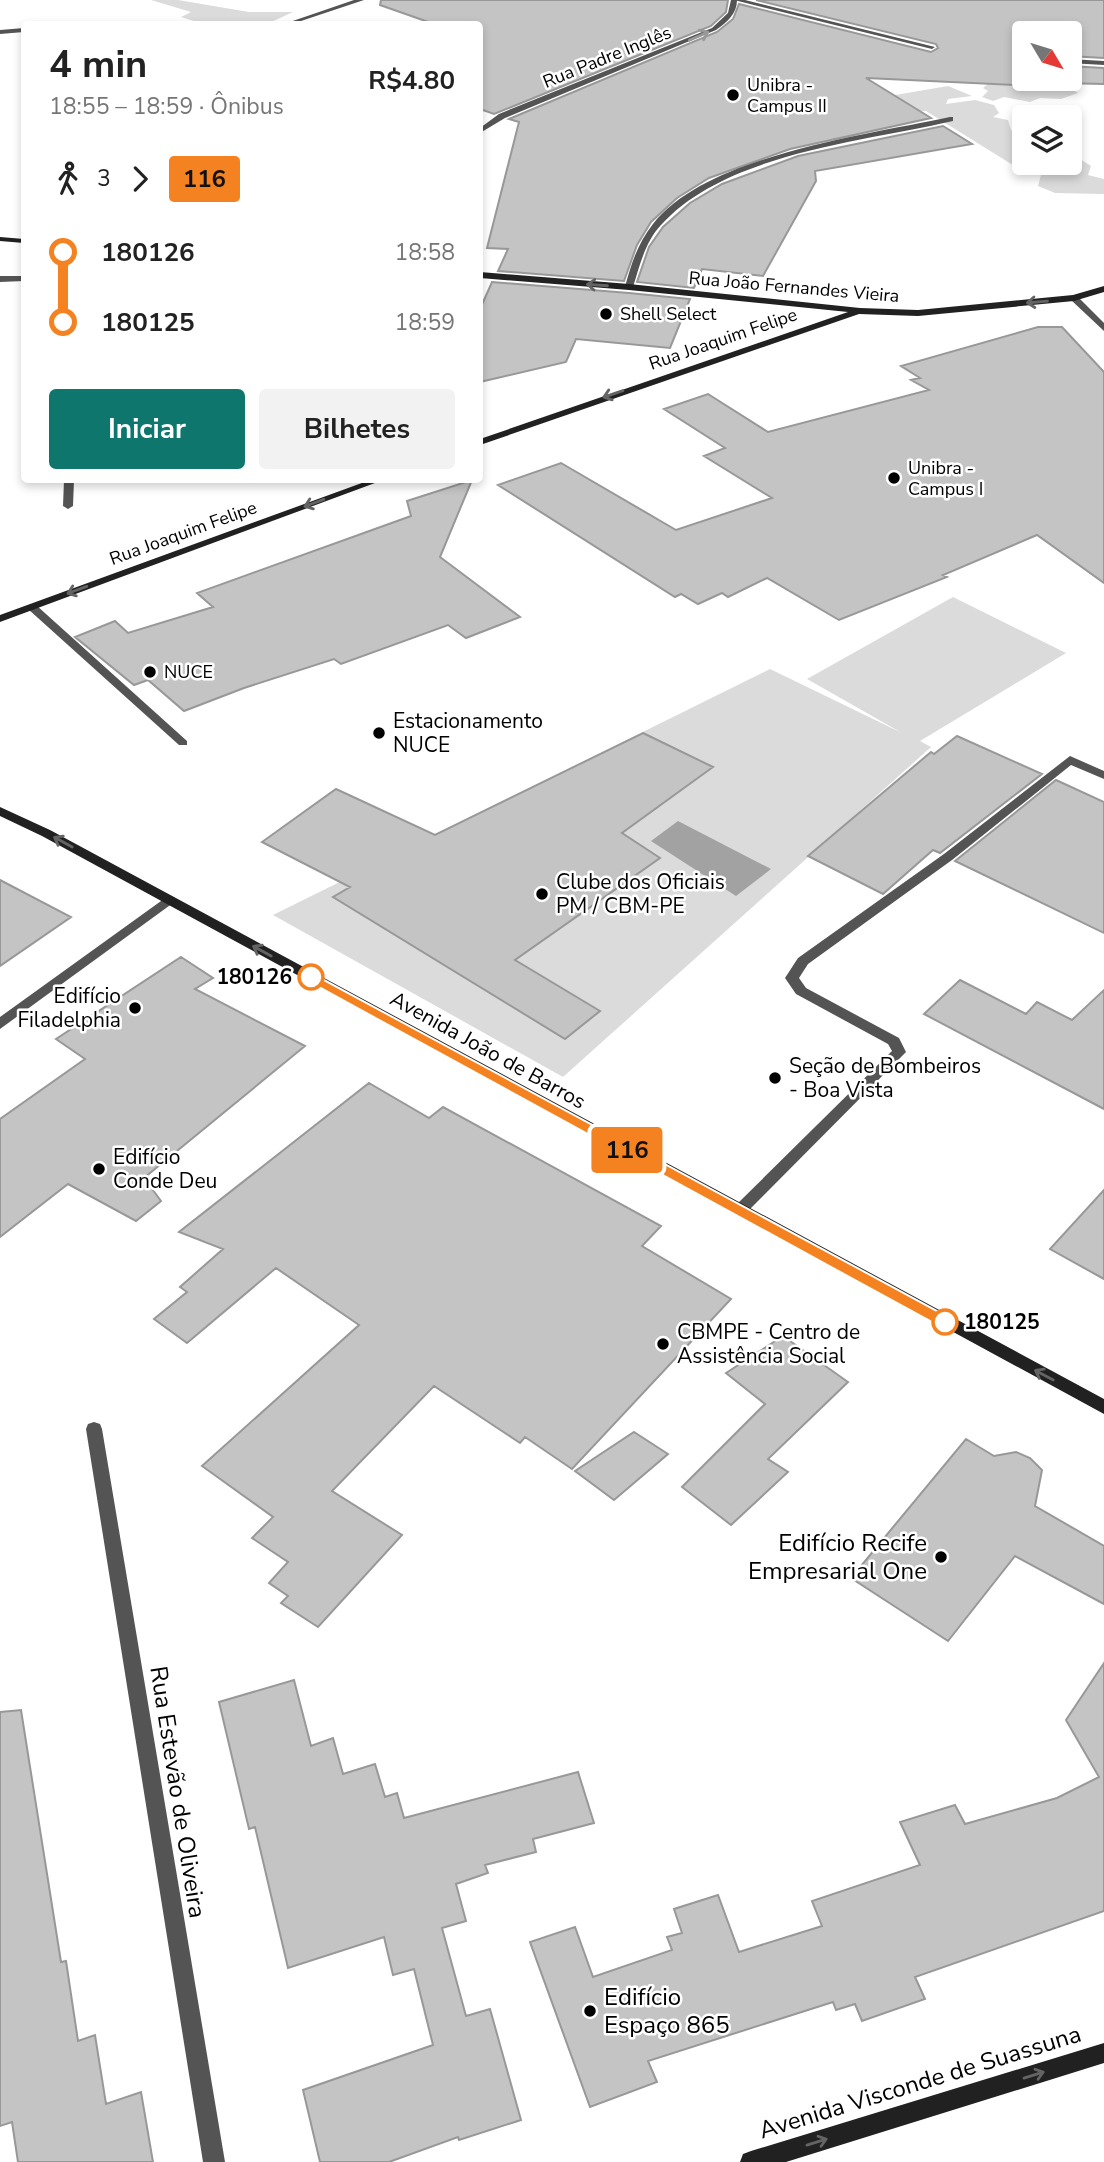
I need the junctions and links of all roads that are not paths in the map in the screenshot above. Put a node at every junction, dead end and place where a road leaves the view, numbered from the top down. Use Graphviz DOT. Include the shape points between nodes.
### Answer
graph roads {
  1 [pos="361,0"];
  2 [pos="736,0"];
  3 [pos="296,21"];
  4 [pos="21,30"];
  5 [pos="0,32"];
  6 [pos="932,47"];
  7 [pos="1082,62"];
  8 [pos="1104,63"];
  9 [pos="950,119"];
  10 [pos="483,129"];
  11 [pos="0,240"];
  12 [pos="21,242"];
  13 [pos="483,275"];
  14 [pos="0,279"];
  15 [pos="21,279"];
  16 [pos="629,287"];
  17 [pos="1104,289"];
  18 [pos="1074,298"];
  19 [pos="860,312"];
  20 [pos="1104,328"];
  21 [pos="483,441"];
  22 [pos="69,483"];
  23 [pos="370,483"];
  24 [pos="68,506"];
  25 [pos="32,607"];
  26 [pos="0,619"];
  27 [pos="183,743"];
  28 [pos="1104,775"];
  29 [pos="0,811"];
  30 [pos="168,900"];
  31 [pos="0,1024"];
  32 [pos="739,1211"];
  33 [pos="1104,1407"];
  34 [pos="94,1429"];
  35 [pos="1104,2053"];
  36 [pos="214,2162"];
  37 [pos="751,2162"];
  1 -- 3 [label="street"];
  2 -- 6 [label="street"];
  10 -- 2 [label="street, Rua Padre Inglês, one-way" via="502,116 714,29 730,16"];
  4 -- 5 [label="street"];
  7 -- 8 [label="street"];
  9 -- 16 [label="street" via="782,155 715,181 689,195 648,233"];
  11 -- 12 [label="main road"];
  16 -- 13 [label="main road, Rua João Fernandes Vieira, one-way"];
  14 -- 15 [label="street"];
  16 -- 19 [label="main road, Rua João Fernandes Vieira"];
  17 -- 18 [label="main road, Rua João Fernandes Vieira"];
  18 -- 19 [label="main road, Rua João Fernandes Vieira, one-way" via="918,313"];
  18 -- 20 [label="street"];
  19 -- 21 [label="main road, Rua Joaquim Felipe, one-way"];
  22 -- 24 [label="street"];
  23 -- 25 [label="main road, Rua Joaquim Felipe, one-way"];
  25 -- 26 [label="main road, Rua Joaquim Felipe"];
  25 -- 27 [label="street"];
  28 -- 32 [label="street" via="1070,760 948,858 803,961 792,978 801,991 894,1041 899,1052"];
  30 -- 29 [label="main road, Avenida João de Barros, one-way"];
  30 -- 31 [label="street"];
  32 -- 30 [label="main road, Avenida João de Barros, one-way"];
  33 -- 32 [label="main road, Avenida João de Barros, one-way"];
  34 -- 36 [label="street, Rua Estevão de Oliveira"];
  37 -- 35 [label="main road, Avenida Visconde de Suassuna, one-way"];
}
